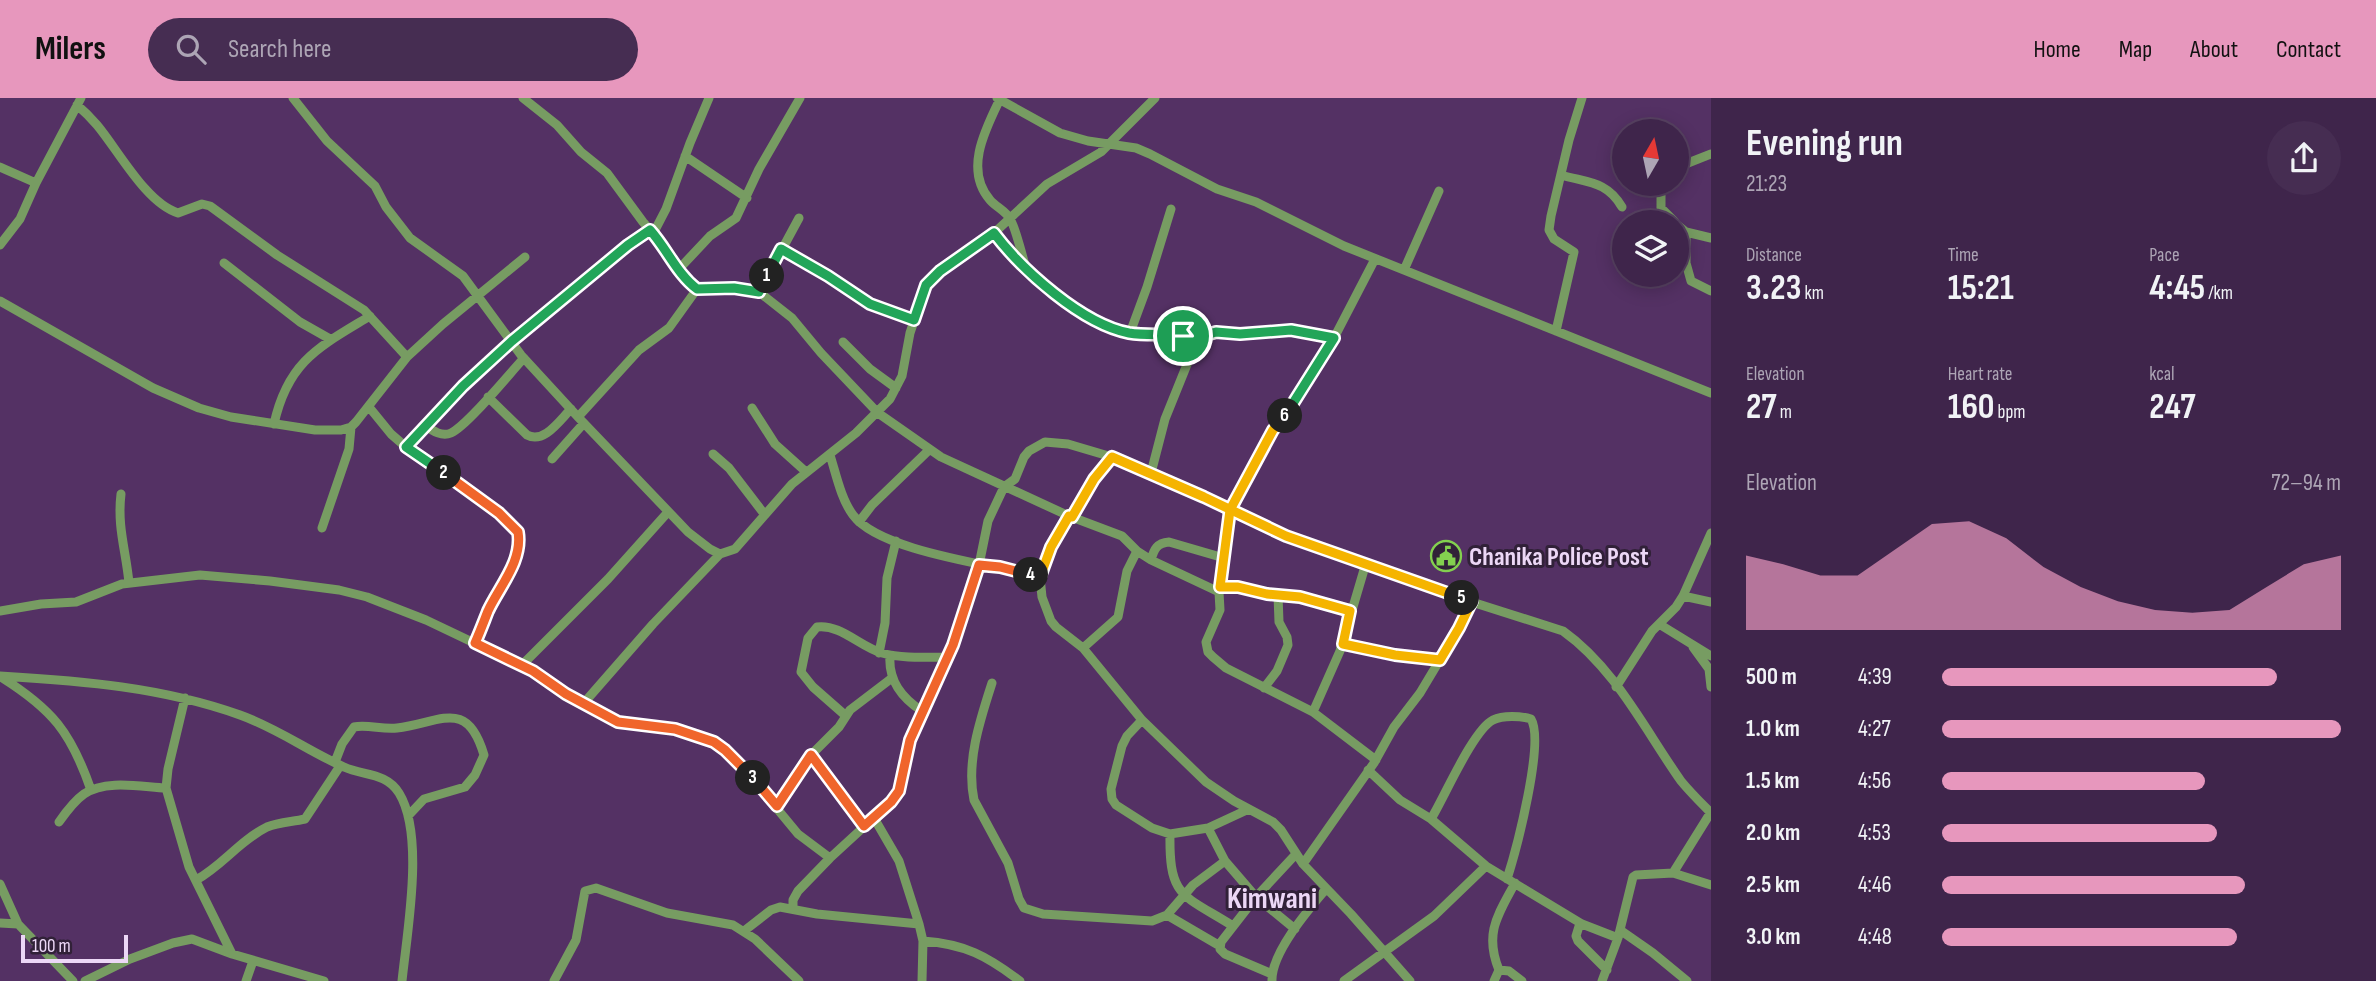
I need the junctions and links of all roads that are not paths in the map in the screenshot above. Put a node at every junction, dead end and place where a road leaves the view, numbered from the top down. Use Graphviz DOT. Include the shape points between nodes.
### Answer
graph roads {
  1 [pos="293,98"];
  2 [pos="523,98"];
  3 [pos="709,98"];
  4 [pos="800,98"];
  5 [pos="1155,98"];
  6 [pos="1582,98"];
  7 [pos="998,99"];
  8 [pos="79,102"];
  9 [pos="1111,143"];
  10 [pos="1711,154"];
  11 [pos="685,156"];
  12 [pos="1689,163"];
  13 [pos="0,167"];
  14 [pos="1561,176"];
  15 [pos="36,183"];
  16 [pos="1439,191"];
  17 [pos="747,198"];
  18 [pos="1622,207"];
  19 [pos="1171,209"];
  20 [pos="799,218"];
  21 [pos="1010,219"];
  22 [pos="652,232"];
  23 [pos="994,233"];
  24 [pos="1689,233"];
  25 [pos="1711,238"];
  26 [pos="0,245"];
  27 [pos="781,249"];
  28 [pos="525,257"];
  29 [pos="1375,259"];
  30 [pos="224,263"];
  31 [pos="1026,268"];
  32 [pos="679,269"];
  33 [pos="1404,270"];
  34 [pos="1689,276"];
  35 [pos="697,289"];
  36 [pos="1711,291"];
  37 [pos="759,292"];
  38 [pos="479,295"];
  39 [pos="0,301"];
  40 [pos="370,316"];
  41 [pos="914,320"];
  42 [pos="1556,331"];
  43 [pos="1130,333"];
  44 [pos="1334,338"];
  45 [pos="330,339"];
  46 [pos="1190,340"];
  47 [pos="512,341"];
  48 [pos="843,342"];
  49 [pos="407,357"];
  50 [pos="524,358"];
  51 [pos="897,388"];
  52 [pos="1711,394"];
  53 [pos="488,397"];
  54 [pos="369,407"];
  55 [pos="752,408"];
  56 [pos="571,409"];
  57 [pos="878,412"];
  58 [pos="581,420"];
  59 [pos="274,424"];
  60 [pos="426,426"];
  61 [pos="351,427"];
  62 [pos="406,447"];
  63 [pos="929,450"];
  64 [pos="713,454"];
  65 [pos="830,455"];
  66 [pos="1112,457"];
  67 [pos="552,458"];
  68 [pos="805,471"];
  69 [pos="1151,473"];
  70 [pos="1004,487"];
  71 [pos="121,494"];
  72 [pos="1230,510"];
  73 [pos="667,512"];
  74 [pos="765,515"];
  75 [pos="1070,517"];
  76 [pos="859,522"];
  77 [pos="322,528"];
  78 [pos="1711,533"];
  79 [pos="896,541"];
  80 [pos="1137,551"];
  81 [pos="720,554"];
  82 [pos="1224,558"];
  83 [pos="1151,560"];
  84 [pos="1366,563"];
  85 [pos="979,565"];
  86 [pos="1040,577"];
  87 [pos="129,583"];
  88 [pos="1219,590"];
  89 [pos="1278,595"];
  90 [pos="1683,596"];
  91 [pos="1472,601"];
  92 [pos="1711,603"];
  93 [pos="0,611"];
  94 [pos="1350,611"];
  95 [pos="1659,624"];
  96 [pos="475,643"];
  97 [pos="1690,643"];
  98 [pos="1343,644"];
  99 [pos="1083,648"];
  100 [pos="879,653"];
  101 [pos="890,655"];
  102 [pos="1711,656"];
  103 [pos="948,657"];
  104 [pos="1440,660"];
  105 [pos="522,665"];
  106 [pos="0,676"];
  107 [pos="892,678"];
  108 [pos="992,683"];
  109 [pos="1616,687"];
  110 [pos="1711,687"];
  111 [pos="1264,688"];
  112 [pos="185,698"];
  113 [pos="583,704"];
  114 [pos="922,711"];
  115 [pos="1313,712"];
  116 [pos="846,716"];
  117 [pos="1142,720"];
  118 [pos="811,755"];
  119 [pos="1376,760"];
  120 [pos="337,764"];
  121 [pos="1368,769"];
  122 [pos="166,788"];
  123 [pos="91,790"];
  124 [pos="777,806"];
  125 [pos="1249,809"];
  126 [pos="1711,813"];
  127 [pos="408,816"];
  128 [pos="874,818"];
  129 [pos="1431,819"];
  130 [pos="59,822"];
  131 [pos="864,826"];
  132 [pos="1208,828"];
  133 [pos="1170,834"];
  134 [pos="1296,854"];
  135 [pos="830,858"];
  136 [pos="1225,861"];
  137 [pos="1303,864"];
  138 [pos="1486,866"];
  139 [pos="1673,873"];
  140 [pos="196,880"];
  141 [pos="1511,881"];
  142 [pos="0,884"];
  143 [pos="1711,885"];
  144 [pos="1326,889"];
  145 [pos="1185,896"];
  146 [pos="1256,897"];
  147 [pos="793,908"];
  148 [pos="1167,915"];
  149 [pos="0,923"];
  150 [pos="1580,923"];
  151 [pos="18,924"];
  152 [pos="919,924"];
  153 [pos="1233,926"];
  154 [pos="1295,929"];
  155 [pos="744,931"];
  156 [pos="1619,934"];
  157 [pos="923,941"];
  158 [pos="1220,946"];
  159 [pos="1384,953"];
  160 [pos="232,954"];
  161 [pos="253,961"];
  162 [pos="1499,970"];
  163 [pos="1607,970"];
  164 [pos="1272,978"];
  165 [pos="310,979"];
  166 [pos="73,981"];
  167 [pos="85,981"];
  168 [pos="246,981"];
  169 [pos="324,981"];
  170 [pos="402,981"];
  171 [pos="554,981"];
  172 [pos="799,981"];
  173 [pos="922,981"];
  174 [pos="1020,981"];
  175 [pos="1344,981"];
  176 [pos="1410,981"];
  177 [pos="1494,981"];
  178 [pos="1522,981"];
  179 [pos="1602,981"];
  180 [pos="1686,981"];
  1 -- 38 [label="street" via="327,141 375,186 410,238 463,276"];
  2 -- 22 [label="street" via="607,173"];
  3 -- 11 [label="street"];
  4 -- 17 [label="street"];
  5 -- 9 [label="street"];
  6 -- 14 [label="street"];
  7 -- 9 [label="street" via="1060,134"];
  7 -- 21 [label="street" via="977,164 989,199"];
  8 -- 15 [label="street"];
  8 -- 40 [label="street" via="150,193 168,209 178,213 210,206"];
  9 -- 21 [label="street" via="1047,184"];
  9 -- 29 [label="street" via="1150,154"];
  10 -- 12 [label="street"];
  11 -- 17 [label="street"];
  11 -- 22 [label="street" via="666,209"];
  13 -- 15 [label="street"];
  14 -- 18 [label="street" via="1605,187"];
  14 -- 42 [label="street" via="1549,230 1574,252"];
  15 -- 26 [label="street" via="20,219"];
  16 -- 33 [label="street"];
  17 -- 32 [label="street" via="736,218 710,236"];
  19 -- 43 [label="street"];
  20 -- 27 [label="street"];
  21 -- 23 [label="street"];
  21 -- 31 [label="street"];
  22 -- 32 [label="street"];
  22 -- 47 [label="street" via="628,245"];
  23 -- 31 [label="street"];
  23 -- 41 [label="street" via="926,285"];
  24 -- 25 [label="street"];
  27 -- 37 [label="street"];
  27 -- 41 [label="street" via="870,304"];
  28 -- 38 [label="street"];
  29 -- 33 [label="street"];
  29 -- 44 [label="street"];
  30 -- 45 [label="street" via="300,322"];
  31 -- 43 [label="street" via="1076,308 1102,324"];
  32 -- 35 [label="street"];
  33 -- 42 [label="street"];
  34 -- 36 [label="street"];
  35 -- 37 [label="street"];
  35 -- 58 [label="street" via="669,328 639,350"];
  37 -- 57 [label="street" via="792,318"];
  38 -- 47 [label="street"];
  38 -- 49 [label="street"];
  39 -- 59 [label="street" via="175,399 231,417"];
  40 -- 45 [label="street"];
  40 -- 49 [label="street"];
  41 -- 51 [label="street"];
  42 -- 52 [label="street"];
  43 -- 46 [label="street"];
  44 -- 46 [label="street" via="1291,330 1216,332"];
  44 -- 72 [label="street" via="1273,430"];
  45 -- 59 [label="street" via="288,382"];
  46 -- 69 [label="street" via="1188,362 1165,419"];
  47 -- 50 [label="street"];
  47 -- 60 [label="street"];
  48 -- 51 [label="street"];
  49 -- 54 [label="street"];
  50 -- 53 [label="street"];
  50 -- 56 [label="street"];
  51 -- 57 [label="street"];
  53 -- 56 [label="street" via="535,438 547,433"];
  53 -- 60 [label="street" via="451,433"];
  54 -- 61 [label="street"];
  54 -- 62 [label="street"];
  55 -- 68 [label="street" via="775,444"];
  56 -- 58 [label="street"];
  57 -- 63 [label="street"];
  57 -- 65 [label="street"];
  58 -- 67 [label="street"];
  58 -- 73 [label="street"];
  59 -- 61 [label="street" via="329,430"];
  60 -- 62 [label="street"];
  61 -- 77 [label="street"];
  62 -- 96 [label="street" via="499,513 518,532 510,570"];
  63 -- 70 [label="street"];
  63 -- 76 [label="street"];
  64 -- 74 [label="street"];
  65 -- 68 [label="street"];
  65 -- 76 [label="street" via="848,506"];
  66 -- 69 [label="street"];
  66 -- 70 [label="street" via="1068,443 1045,442 1029,452 1015,479"];
  66 -- 75 [label="street"];
  68 -- 74 [label="street"];
  69 -- 72 [label="street"];
  70 -- 75 [label="street"];
  70 -- 85 [label="street" via="988,521"];
  71 -- 87 [label="street" via="120,531"];
  72 -- 82 [label="street"];
  72 -- 84 [label="street" via="1286,536"];
  73 -- 81 [label="street"];
  73 -- 105 [label="street"];
  74 -- 81 [label="street" via="735,550"];
  75 -- 80 [label="street" via="1124,537"];
  75 -- 86 [label="street" via="1051,547"];
  76 -- 79 [label="street"];
  78 -- 90 [label="street"];
  79 -- 85 [label="street"];
  79 -- 100 [label="street" via="888,569"];
  80 -- 83 [label="street"];
  80 -- 99 [label="street" via="1127,571 1118,617"];
  81 -- 113 [label="street"];
  82 -- 83 [label="street" via="1161,542"];
  82 -- 88 [label="street"];
  83 -- 88 [label="street"];
  84 -- 91 [label="street"];
  84 -- 94 [label="street"];
  85 -- 86 [label="street"];
  85 -- 103 [label="street"];
  86 -- 99 [label="street" via="1051,621"];
  87 -- 93 [label="street" via="68,604"];
  87 -- 96 [label="street" via="200,575 340,590 388,603"];
  88 -- 89 [label="street" via="1238,587"];
  88 -- 111 [label="street" via="1220,610 1206,642 1208,652"];
  89 -- 94 [label="street"];
  89 -- 111 [label="street" via="1279,622 1288,645"];
  90 -- 92 [label="street"];
  90 -- 95 [label="street"];
  91 -- 104 [label="street"];
  91 -- 109 [label="street" via="1563,631"];
  94 -- 98 [label="street"];
  95 -- 97 [label="street"];
  95 -- 109 [label="street"];
  96 -- 105 [label="street"];
  97 -- 102 [label="street"];
  97 -- 110 [label="street" via="1710,672"];
  98 -- 104 [label="street"];
  98 -- 115 [label="street"];
  99 -- 117 [label="street"];
  100 -- 101 [label="street"];
  100 -- 116 [label="street" via="830,627 817,627 808,638 801,672"];
  101 -- 103 [label="street"];
  101 -- 107 [label="street"];
  103 -- 114 [label="street"];
  104 -- 119 [label="street"];
  105 -- 113 [label="street"];
  106 -- 112 [label="street" via="124,686"];
  106 -- 123 [label="street" via="49,713 70,743"];
  107 -- 114 [label="street" via="901,695"];
  107 -- 116 [label="street"];
  108 -- 148 [label="street" via="972,762 972,791 1008,863 1024,908 1044,914 1138,922"];
  109 -- 126 [label="street" via="1683,784"];
  111 -- 115 [label="street"];
  112 -- 120 [label="street" via="267,726"];
  112 -- 122 [label="street"];
  113 -- 124 [label="street" via="618,722 675,729 714,742"];
  114 -- 128 [label="street" via="910,740 899,791"];
  115 -- 119 [label="street"];
  116 -- 118 [label="street"];
  117 -- 125 [label="street" via="1206,782"];
  117 -- 133 [label="street" via="1122,746 1112,779 1112,799 1122,810"];
  118 -- 124 [label="street"];
  118 -- 131 [label="street"];
  119 -- 121 [label="street"];
  120 -- 127 [label="street" via="391,782"];
  120 -- 127 [label="street" via="342,744 360,725 384,730 450,717 469,724 484,755 475,775 465,787 424,799"];
  120 -- 140 [label="street" via="305,819 266,828"];
  121 -- 129 [label="street" via="1400,800"];
  121 -- 137 [label="street"];
  122 -- 123 [label="street"];
  122 -- 140 [label="street"];
  123 -- 130 [label="street"];
  124 -- 135 [label="street" via="799,834"];
  125 -- 132 [label="street"];
  125 -- 134 [label="street" via="1273,822"];
  126 -- 139 [label="street"];
  127 -- 170 [label="street" via="413,877"];
  128 -- 131 [label="street"];
  128 -- 152 [label="street" via="899,862"];
  129 -- 138 [label="street"];
  129 -- 141 [label="street" via="1471,745 1487,725 1497,719 1531,719 1535,734"];
  131 -- 135 [label="street"];
  132 -- 133 [label="street"];
  132 -- 136 [label="street"];
  133 -- 145 [label="street" via="1171,875"];
  134 -- 137 [label="street"];
  134 -- 146 [label="street"];
  135 -- 147 [label="street" via="798,891"];
  136 -- 145 [label="street"];
  136 -- 146 [label="street"];
  137 -- 144 [label="street"];
  138 -- 141 [label="street"];
  138 -- 159 [label="street" via="1453,900"];
  139 -- 143 [label="street"];
  139 -- 156 [label="street" via="1633,877"];
  140 -- 160 [label="street"];
  141 -- 150 [label="street"];
  141 -- 162 [label="street" via="1493,925"];
  142 -- 151 [label="street"];
  144 -- 154 [label="street"];
  144 -- 159 [label="street"];
  145 -- 148 [label="street"];
  145 -- 153 [label="street"];
  146 -- 153 [label="street"];
  146 -- 154 [label="street"];
  147 -- 152 [label="street"];
  147 -- 155 [label="street" via="771,910"];
  148 -- 158 [label="street"];
  149 -- 151 [label="street"];
  150 -- 156 [label="street"];
  150 -- 163 [label="street" via="1578,941"];
  151 -- 166 [label="street"];
  152 -- 157 [label="street"];
  153 -- 158 [label="street"];
  154 -- 164 [label="street"];
  155 -- 171 [label="street" via="589,888 576,940"];
  155 -- 172 [label="street"];
  156 -- 163 [label="street"];
  156 -- 180 [label="street" via="1654,953"];
  157 -- 173 [label="street"];
  157 -- 174 [label="street" via="963,947"];
  158 -- 164 [label="street" via="1225,954"];
  159 -- 175 [label="street"];
  159 -- 176 [label="street"];
  160 -- 161 [label="street"];
  160 -- 167 [label="street" via="183,940"];
  161 -- 165 [label="street"];
  161 -- 168 [label="street"];
  162 -- 177 [label="street"];
  162 -- 178 [label="street"];
  163 -- 179 [label="street"];
  165 -- 169 [label="street"];
}
